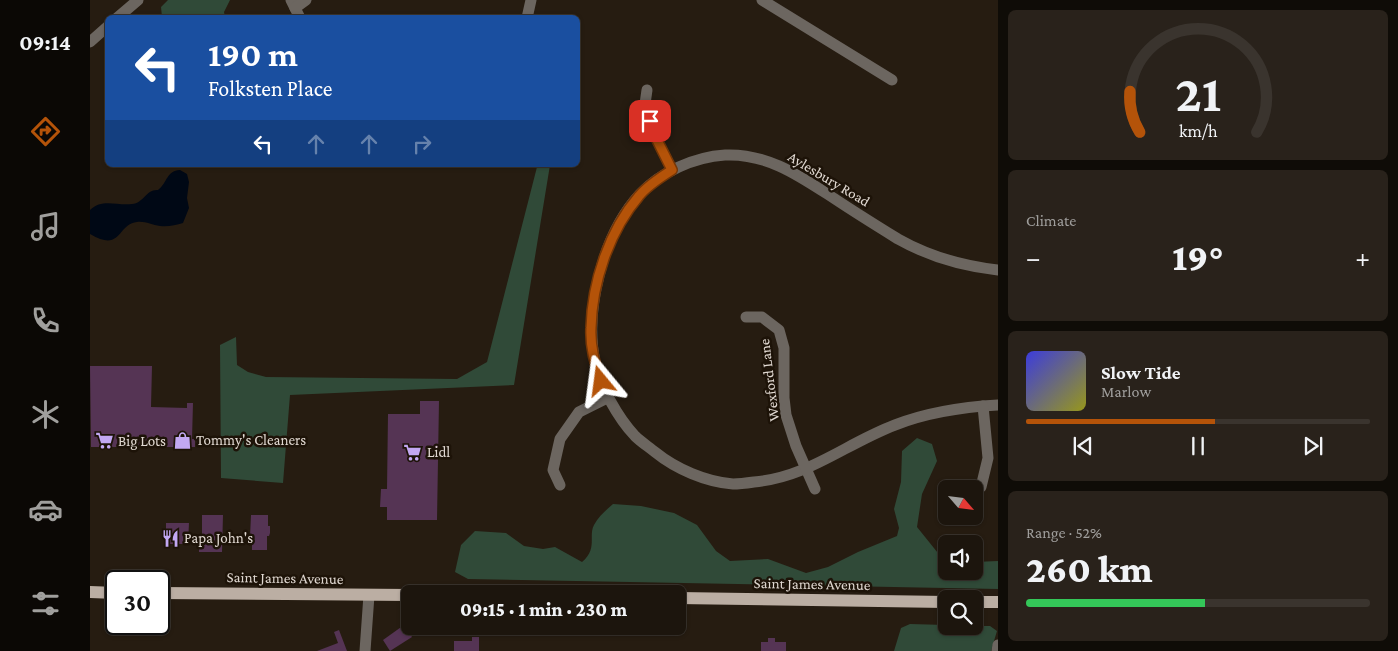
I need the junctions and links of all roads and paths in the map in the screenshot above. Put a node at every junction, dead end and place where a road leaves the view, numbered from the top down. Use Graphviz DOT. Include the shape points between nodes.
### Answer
graph roads {
  1 [pos="138,0"];
  2 [pos="306,0"];
  3 [pos="531,0"];
  4 [pos="768,2"];
  5 [pos="295,9"];
  6 [pos="120,15"];
  7 [pos="528,15"];
  8 [pos="105,28"];
  9 [pos="92,37"];
  10 [pos="892,80"];
  11 [pos="647,90"];
  12 [pos="672,170"];
  13 [pos="998,270"];
  14 [pos="746,317"];
  15 [pos="607,398"];
  16 [pos="998,405"];
  17 [pos="983,406"];
  18 [pos="806,470"];
  19 [pos="983,480"];
  20 [pos="560,485"];
  21 [pos="815,489"];
  22 [pos="90,592"];
  23 [pos="105,593"];
  24 [pos="170,593"];
  25 [pos="369,595"];
  26 [pos="401,595"];
  27 [pos="686,598"];
  28 [pos="938,602"];
  29 [pos="983,602"];
  30 [pos="998,602"];
  31 [pos="998,645"];
  32 [pos="365,651"];
  33 [pos="996,651"];
  1 -- 6 [label="street"];
  2 -- 5 [label="street"];
  3 -- 7 [label="street"];
  4 -- 10 [label="street"];
  8 -- 9 [label="street"];
  11 -- 12 [label="street" via="645,104 656,138"];
  12 -- 13 [label="street, Aylesbury Road" via="725,155 763,159 801,177 900,240 934,256 967,266"];
  12 -- 15 [label="street, Aylesbury Road" via="639,195 624,217 611,241 594,292 590,330 595,364"];
  14 -- 18 [label="street, Wexford Lane" via="762,318 779,330 784,348 786,415"];
  15 -- 18 [label="street, Aylesbury Road" via="635,435 668,462 704,478 732,484 785,477"];
  15 -- 20 [label="street" via="579,412 560,439 553,470"];
  16 -- 17 [label="street, Aylesbury Road"];
  17 -- 18 [label="street, Aylesbury Road" via="928,414 894,425"];
  17 -- 19 [label="street" via="988,458"];
  18 -- 21 [label="street, Wexford Lane"];
  22 -- 23 [label="main road"];
  24 -- 25 [label="main road, Saint James Avenue"];
  25 -- 26 [label="main road, Saint James Avenue"];
  25 -- 32 [label="street"];
  27 -- 28 [label="main road, Saint James Avenue"];
  29 -- 30 [label="main road"];
  31 -- 33 [label="street"];
}
